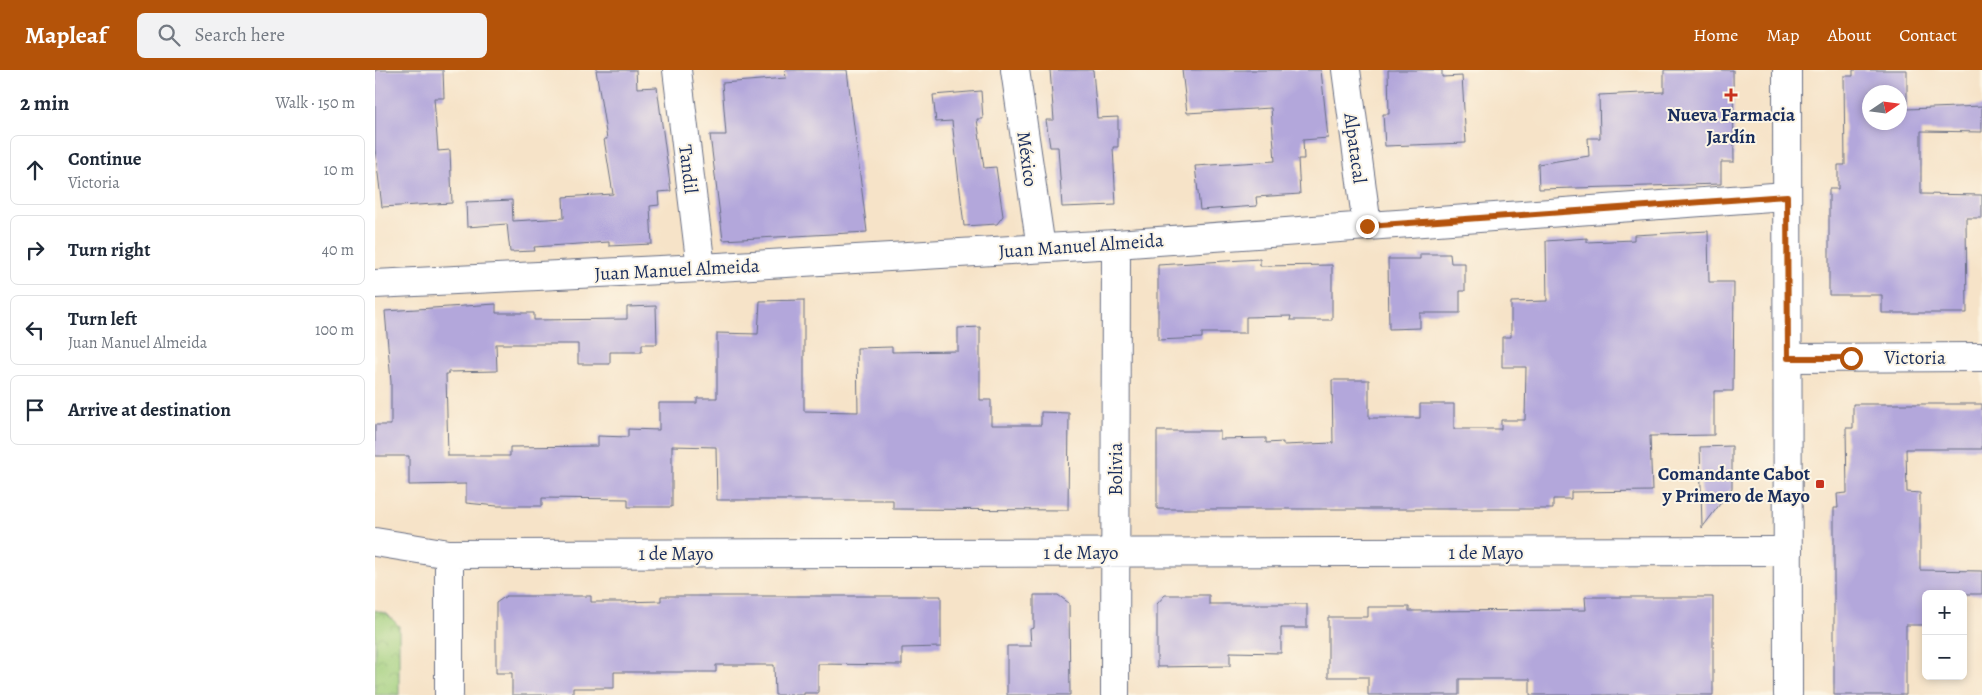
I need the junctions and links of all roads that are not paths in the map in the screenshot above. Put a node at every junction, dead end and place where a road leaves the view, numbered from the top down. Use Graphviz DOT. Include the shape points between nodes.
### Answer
graph roads {
  1 [pos="677,70"];
  2 [pos="1015,70"];
  3 [pos="1346,70"];
  4 [pos="1787,70"];
  5 [pos="1787,196"];
  6 [pos="1367,226"];
  7 [pos="1116,244"];
  8 [pos="1041,248"];
  9 [pos="701,268"];
  10 [pos="375,284"];
  11 [pos="1982,357"];
  12 [pos="1788,358"];
  13 [pos="375,542"];
  14 [pos="1788,551"];
  15 [pos="1115,552"];
  16 [pos="449,554"];
  17 [pos="449,695"];
  18 [pos="1115,695"];
  19 [pos="1788,695"];
  1 -- 9 [label="street, Tandil"];
  2 -- 8 [label="street, México"];
  3 -- 6 [label="street, Alpatacal"];
  4 -- 5 [label="street"];
  5 -- 6 [label="street, Juan Manuel Almeida"];
  5 -- 12 [label="street"];
  6 -- 7 [label="street, Juan Manuel Almeida"];
  7 -- 8 [label="street, Juan Manuel Almeida"];
  7 -- 15 [label="street, Bolivia"];
  8 -- 9 [label="street, Juan Manuel Almeida"];
  9 -- 10 [label="street, Juan Manuel Almeida"];
  11 -- 12 [label="street, Victoria"];
  12 -- 14 [label="street"];
  13 -- 16 [label="street, 1 de Mayo"];
  14 -- 15 [label="street, 1 de Mayo"];
  14 -- 19 [label="street"];
  15 -- 16 [label="street, 1 de Mayo"];
  15 -- 18 [label="street, Bolivia"];
  16 -- 17 [label="street"];
}
